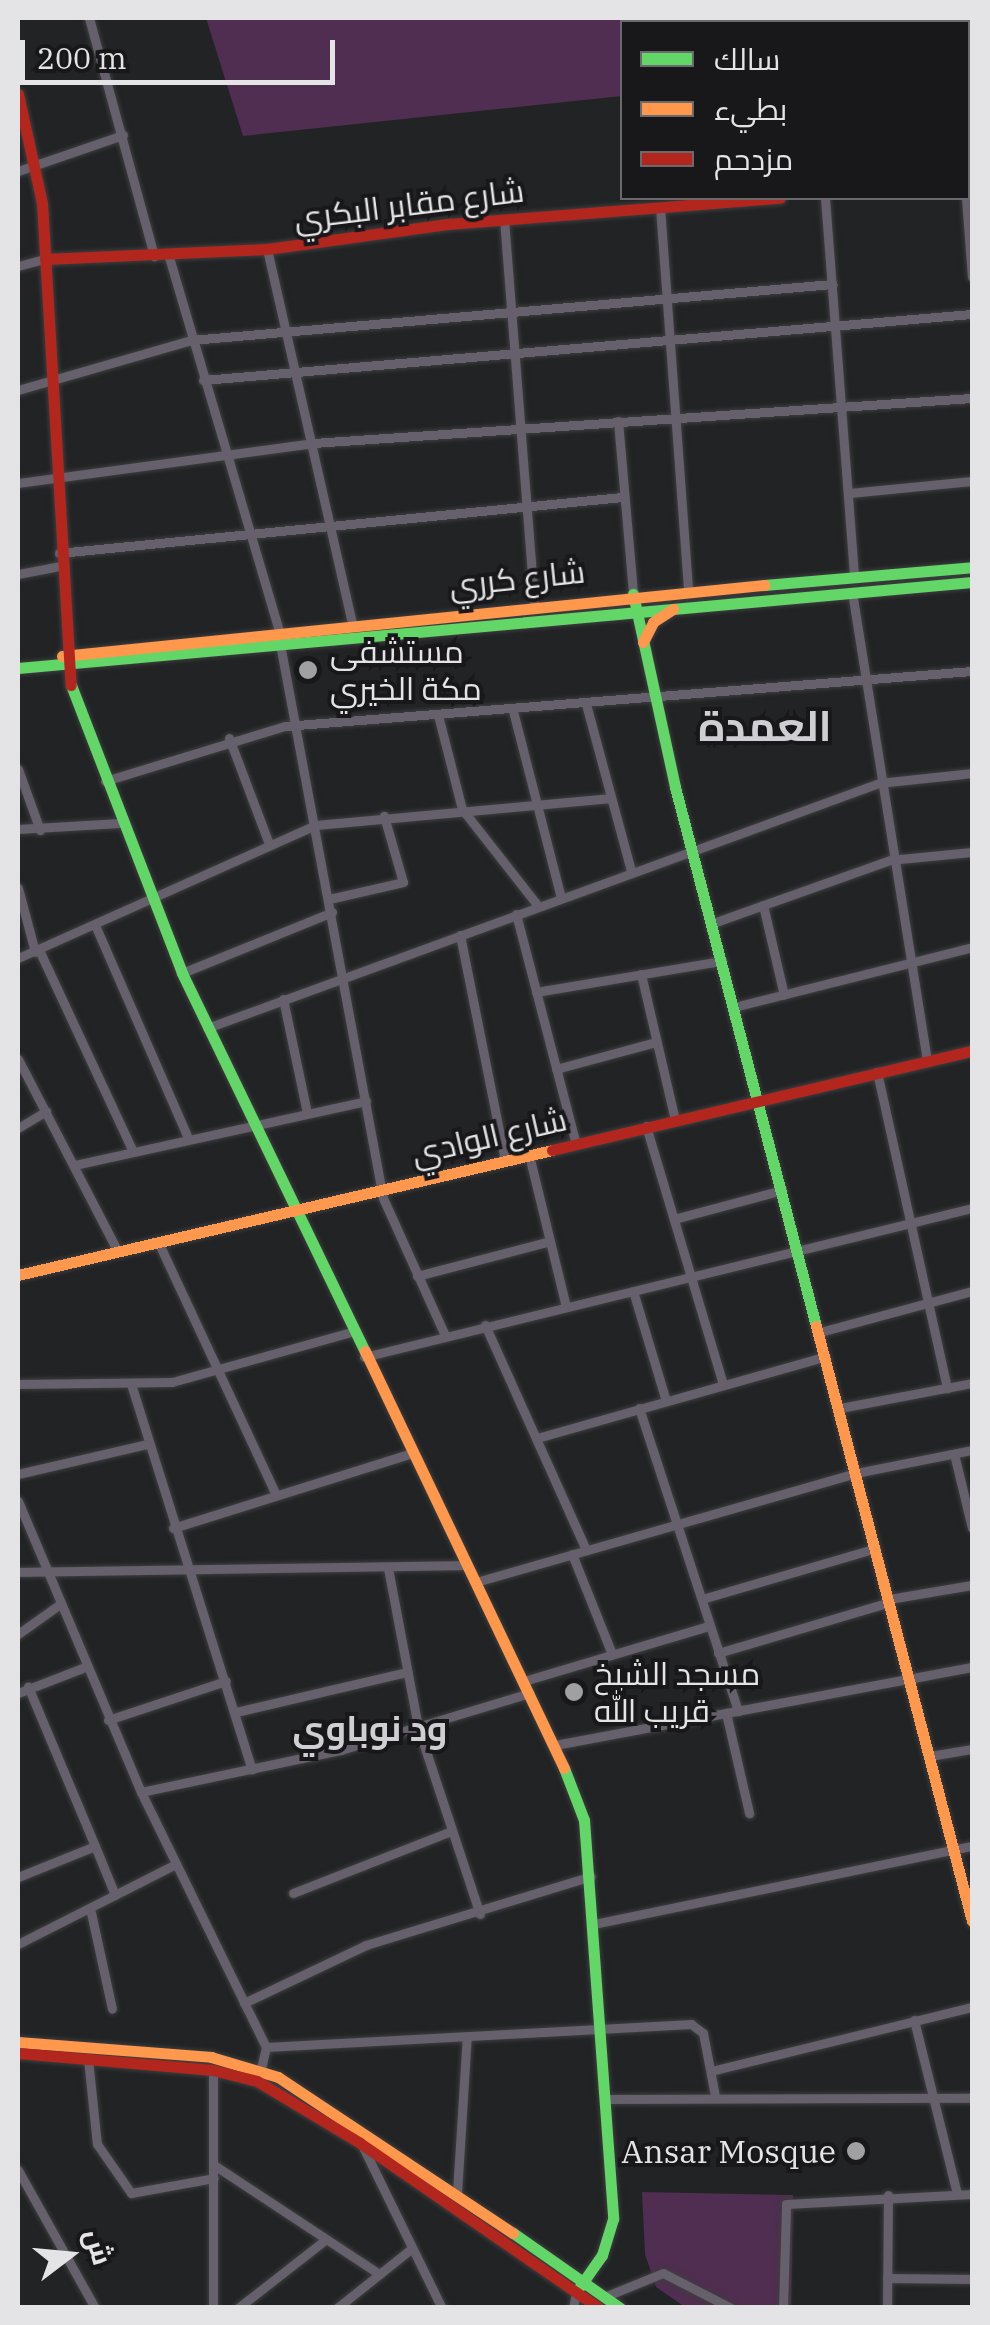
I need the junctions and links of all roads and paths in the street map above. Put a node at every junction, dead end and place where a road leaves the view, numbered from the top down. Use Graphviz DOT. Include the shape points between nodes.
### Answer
graph roads {
  1 [pos="89,18"];
  2 [pos="18,94"];
  3 [pos="123,135"];
  4 [pos="36,166"];
  5 [pos="18,172"];
  6 [pos="750,200"];
  7 [pos="825,200"];
  8 [pos="966,200"];
  9 [pos="660,206"];
  10 [pos="504,219"];
  11 [pos="266,249"];
  12 [pos="169,257"];
  13 [pos="154,258"];
  14 [pos="44,259"];
  15 [pos="18,266"];
  16 [pos="972,277"];
  17 [pos="833,284"];
  18 [pos="666,298"];
  19 [pos="510,311"];
  20 [pos="972,314"];
  21 [pos="837,325"];
  22 [pos="286,330"];
  23 [pos="191,340"];
  24 [pos="669,340"];
  25 [pos="513,352"];
  26 [pos="296,370"];
  27 [pos="48,380"];
  28 [pos="203,380"];
  29 [pos="18,390"];
  30 [pos="972,398"];
  31 [pos="842,406"];
  32 [pos="673,417"];
  33 [pos="618,421"];
  34 [pos="520,428"];
  35 [pos="312,443"];
  36 [pos="223,452"];
  37 [pos="54,474"];
  38 [pos="972,480"];
  39 [pos="18,482"];
  40 [pos="849,493"];
  41 [pos="622,497"];
  42 [pos="525,504"];
  43 [pos="332,524"];
  44 [pos="249,531"];
  45 [pos="60,560"];
  46 [pos="972,567"];
  47 [pos="18,574"];
  48 [pos="854,576"];
  49 [pos="972,582"];
  50 [pos="752,584"];
  51 [pos="688,590"];
  52 [pos="852,592"];
  53 [pos="633,594"];
  54 [pos="753,598"];
  55 [pos="534,604"];
  56 [pos="679,606"];
  57 [pos="635,610"];
  58 [pos="352,624"];
  59 [pos="280,637"];
  60 [pos="642,646"];
  61 [pos="68,660"];
  62 [pos="18,668"];
  63 [pos="972,672"];
  64 [pos="864,679"];
  65 [pos="652,698"];
  66 [pos="586,704"];
  67 [pos="513,711"];
  68 [pos="438,715"];
  69 [pos="297,725"];
  70 [pos="229,738"];
  71 [pos="18,769"];
  72 [pos="972,773"];
  73 [pos="105,781"];
  74 [pos="879,783"];
  75 [pos="610,798"];
  76 [pos="537,806"];
  77 [pos="462,809"];
  78 [pos="384,816"];
  79 [pos="120,822"];
  80 [pos="315,824"];
  81 [pos="18,829"];
  82 [pos="40,830"];
  83 [pos="269,844"];
  84 [pos="692,849"];
  85 [pos="972,852"];
  86 [pos="890,860"];
  87 [pos="631,872"];
  88 [pos="18,888"];
  89 [pos="561,898"];
  90 [pos="329,899"];
  91 [pos="150,900"];
  92 [pos="762,905"];
  93 [pos="538,906"];
  94 [pos="332,912"];
  95 [pos="516,914"];
  96 [pos="712,923"];
  97 [pos="95,926"];
  98 [pos="460,935"];
  99 [pos="972,946"];
  100 [pos="37,951"];
  101 [pos="18,958"];
  102 [pos="722,960"];
  103 [pos="907,964"];
  104 [pos="182,972"];
  105 [pos="641,974"];
  106 [pos="344,976"];
  107 [pos="536,992"];
  108 [pos="784,995"];
  109 [pos="283,999"];
  110 [pos="734,1007"];
  111 [pos="208,1028"];
  112 [pos="656,1042"];
  113 [pos="972,1051"];
  114 [pos="18,1060"];
  115 [pos="927,1062"];
  116 [pos="556,1069"];
  117 [pos="877,1072"];
  118 [pos="366,1101"];
  119 [pos="760,1101"];
  120 [pos="46,1110"];
  121 [pos="307,1113"];
  122 [pos="675,1120"];
  123 [pos="252,1124"];
  124 [pos="646,1126"];
  125 [pos="18,1128"];
  126 [pos="187,1136"];
  127 [pos="576,1144"];
  128 [pos="132,1149"];
  129 [pos="529,1155"];
  130 [pos="504,1160"];
  131 [pos="75,1165"];
  132 [pos="382,1188"];
  133 [pos="782,1190"];
  134 [pos="972,1208"];
  135 [pos="292,1210"];
  136 [pos="674,1219"];
  137 [pos="910,1223"];
  138 [pos="547,1242"];
  139 [pos="160,1246"];
  140 [pos="118,1252"];
  141 [pos="798,1253"];
  142 [pos="18,1275"];
  143 [pos="416,1276"];
  144 [pos="691,1278"];
  145 [pos="972,1290"];
  146 [pos="633,1291"];
  147 [pos="928,1302"];
  148 [pos="566,1307"];
  149 [pos="485,1325"];
  150 [pos="351,1332"];
  151 [pos="820,1332"];
  152 [pos="444,1335"];
  153 [pos="826,1356"];
  154 [pos="364,1357"];
  155 [pos="215,1368"];
  156 [pos="972,1383"];
  157 [pos="18,1384"];
  158 [pos="131,1384"];
  159 [pos="724,1385"];
  160 [pos="947,1388"];
  161 [pos="666,1401"];
  162 [pos="639,1408"];
  163 [pos="840,1408"];
  164 [pos="537,1438"];
  165 [pos="147,1444"];
  166 [pos="972,1450"];
  167 [pos="412,1453"];
  168 [pos="954,1454"];
  169 [pos="18,1474"];
  170 [pos="856,1474"];
  171 [pos="276,1494"];
  172 [pos="18,1501"];
  173 [pos="679,1526"];
  174 [pos="173,1528"];
  175 [pos="972,1528"];
  176 [pos="876,1548"];
  177 [pos="586,1550"];
  178 [pos="572,1554"];
  179 [pos="467,1564"];
  180 [pos="388,1568"];
  181 [pos="18,1572"];
  182 [pos="186,1572"];
  183 [pos="47,1574"];
  184 [pos="476,1582"];
  185 [pos="972,1585"];
  186 [pos="702,1599"];
  187 [pos="890,1601"];
  188 [pos="60,1604"];
  189 [pos="709,1626"];
  190 [pos="18,1634"];
  191 [pos="718,1653"];
  192 [pos="612,1654"];
  193 [pos="84,1667"];
  194 [pos="972,1667"];
  195 [pos="407,1672"];
  196 [pos="910,1679"];
  197 [pos="524,1680"];
  198 [pos="226,1681"];
  199 [pos="28,1687"];
  200 [pos="18,1693"];
  201 [pos="530,1693"];
  202 [pos="236,1712"];
  203 [pos="732,1712"];
  204 [pos="108,1720"];
  205 [pos="418,1727"];
  206 [pos="555,1745"];
  207 [pos="972,1749"];
  208 [pos="930,1756"];
  209 [pos="252,1768"];
  210 [pos="141,1792"];
  211 [pos="750,1813"];
  212 [pos="451,1831"];
  213 [pos="96,1846"];
  214 [pos="972,1846"];
  215 [pos="954,1850"];
  216 [pos="176,1864"];
  217 [pos="592,1876"];
  218 [pos="18,1877"];
  219 [pos="293,1893"];
  220 [pos="115,1896"];
  221 [pos="90,1908"];
  222 [pos="480,1914"];
  223 [pos="972,1921"];
  224 [pos="594,1924"];
  225 [pos="18,1944"];
  226 [pos="244,2003"];
  227 [pos="972,2006"];
  228 [pos="112,2009"];
  229 [pos="914,2020"];
  230 [pos="599,2034"];
  231 [pos="467,2036"];
  232 [pos="18,2042"];
  233 [pos="266,2047"];
  234 [pos="18,2053"];
  235 [pos="88,2058"];
  236 [pos="213,2070"];
  237 [pos="711,2071"];
  238 [pos="260,2075"];
  239 [pos="715,2096"];
  240 [pos="934,2097"];
  241 [pos="972,2098"];
  242 [pos="604,2099"];
  243 [pos="360,2143"];
  244 [pos="214,2165"];
  245 [pos="18,2170"];
  246 [pos="214,2178"];
  247 [pos="456,2193"];
  248 [pos="957,2194"];
  249 [pos="888,2195"];
  250 [pos="972,2196"];
  251 [pos="325,2240"];
  252 [pos="411,2249"];
  253 [pos="379,2274"];
  254 [pos="887,2278"];
  255 [pos="972,2279"];
  256 [pos="580,2287"];
  257 [pos="602,2302"];
  258 [pos="95,2308"];
  259 [pos="212,2308"];
  260 [pos="238,2308"];
  261 [pos="336,2308"];
  262 [pos="442,2308"];
  263 [pos="573,2308"];
  264 [pos="620,2308"];
  265 [pos="731,2308"];
  266 [pos="783,2308"];
  267 [pos="887,2308"];
  1 -- 3 [label="street"];
  2 -- 4 [label="main road"];
  3 -- 4 [label="street"];
  3 -- 13 [label="street"];
  4 -- 5 [label="street"];
  4 -- 14 [label="main road"];
  6 -- 9 [label="main road, شارع مقابر البكري"];
  7 -- 17 [label="street"];
  8 -- 16 [label="street"];
  9 -- 10 [label="main road, شارع مقابر البكري"];
  9 -- 18 [label="street"];
  10 -- 11 [label="main road, شارع مقابر البكري"];
  10 -- 19 [label="street"];
  11 -- 12 [label="main road, شارع مقابر البكري"];
  11 -- 22 [label="street"];
  12 -- 13 [label="main road, شارع مقابر البكري"];
  12 -- 23 [label="street"];
  13 -- 14 [label="main road, شارع مقابر البكري"];
  14 -- 15 [label="street"];
  14 -- 27 [label="main road"];
  17 -- 18 [label="street"];
  17 -- 21 [label="street"];
  18 -- 19 [label="street"];
  18 -- 24 [label="street"];
  19 -- 22 [label="street"];
  19 -- 25 [label="street"];
  20 -- 21 [label="street"];
  21 -- 24 [label="street"];
  21 -- 31 [label="street"];
  22 -- 23 [label="street"];
  22 -- 26 [label="street"];
  23 -- 27 [label="street"];
  23 -- 28 [label="street"];
  24 -- 25 [label="street"];
  24 -- 32 [label="street"];
  25 -- 26 [label="street"];
  25 -- 34 [label="street"];
  26 -- 28 [label="street"];
  26 -- 35 [label="street"];
  27 -- 29 [label="street"];
  27 -- 37 [label="main road"];
  28 -- 36 [label="street"];
  30 -- 31 [label="street"];
  31 -- 32 [label="street"];
  31 -- 40 [label="street"];
  32 -- 33 [label="street"];
  32 -- 51 [label="street"];
  33 -- 34 [label="street"];
  33 -- 41 [label="street"];
  34 -- 35 [label="street"];
  34 -- 42 [label="street"];
  35 -- 36 [label="street"];
  35 -- 43 [label="street"];
  36 -- 37 [label="street"];
  36 -- 44 [label="street"];
  37 -- 39 [label="street"];
  37 -- 45 [label="main road"];
  38 -- 40 [label="street"];
  40 -- 48 [label="street"];
  41 -- 42 [label="street"];
  41 -- 53 [label="street"];
  42 -- 43 [label="street"];
  42 -- 55 [label="street"];
  43 -- 44 [label="street"];
  43 -- 58 [label="street"];
  44 -- 45 [label="street"];
  44 -- 59 [label="street"];
  45 -- 47 [label="street"];
  45 -- 61 [label="main road"];
  46 -- 48 [label="main road, شارع كرري"];
  48 -- 50 [label="main road, شارع كرري"];
  49 -- 52 [label="main road, شارع كرري"];
  50 -- 51 [label="main road, شارع كرري"];
  50 -- 54 [label="main road"];
  51 -- 53 [label="main road, شارع كرري"];
  52 -- 54 [label="main road, شارع كرري"];
  52 -- 64 [label="street"];
  53 -- 55 [label="main road, شارع كرري"];
  53 -- 57 [label="main road"];
  54 -- 56 [label="main road, شارع كرري"];
  55 -- 58 [label="main road, شارع كرري"];
  56 -- 57 [label="main road, شارع كرري"];
  56 -- 60 [label="main road" via="654,622"];
  57 -- 59 [label="main road, شارع كرري"];
  57 -- 60 [label="main road"];
  58 -- 59 [label="main road, شارع كرري"];
  59 -- 61 [label="main road, شارع كرري"];
  59 -- 69 [label="street"];
  60 -- 65 [label="main road"];
  61 -- 62 [label="main road"];
  61 -- 73 [label="main road"];
  63 -- 64 [label="street"];
  64 -- 65 [label="street"];
  64 -- 74 [label="street"];
  65 -- 66 [label="street"];
  65 -- 84 [label="main road"];
  66 -- 67 [label="street"];
  66 -- 75 [label="street"];
  67 -- 68 [label="street"];
  67 -- 76 [label="street"];
  68 -- 69 [label="street"];
  68 -- 77 [label="street"];
  69 -- 70 [label="street"];
  69 -- 80 [label="street"];
  70 -- 73 [label="street"];
  70 -- 83 [label="street"];
  71 -- 82 [label="street"];
  72 -- 74 [label="street"];
  73 -- 79 [label="main road"];
  74 -- 84 [label="street"];
  74 -- 86 [label="street"];
  75 -- 76 [label="street"];
  75 -- 87 [label="street"];
  76 -- 77 [label="street"];
  76 -- 89 [label="street"];
  77 -- 78 [label="street"];
  77 -- 93 [label="street"];
  78 -- 80 [label="street"];
  78 -- 90 [label="street" via="403,882"];
  79 -- 82 [label="street"];
  79 -- 91 [label="main road"];
  80 -- 83 [label="street"];
  80 -- 90 [label="street"];
  81 -- 82 [label="street"];
  83 -- 91 [label="street"];
  84 -- 87 [label="street"];
  84 -- 96 [label="main road"];
  85 -- 86 [label="street"];
  86 -- 92 [label="street"];
  86 -- 103 [label="street"];
  87 -- 89 [label="street"];
  88 -- 100 [label="street"];
  89 -- 93 [label="street"];
  90 -- 94 [label="street"];
  91 -- 97 [label="street"];
  91 -- 104 [label="main road"];
  92 -- 96 [label="street"];
  92 -- 108 [label="street"];
  93 -- 95 [label="street"];
  94 -- 104 [label="street"];
  94 -- 106 [label="street"];
  95 -- 98 [label="street"];
  95 -- 107 [label="street"];
  96 -- 102 [label="main road"];
  97 -- 100 [label="street"];
  97 -- 126 [label="street"];
  98 -- 106 [label="street"];
  98 -- 130 [label="street"];
  99 -- 103 [label="street"];
  100 -- 101 [label="street"];
  100 -- 128 [label="street"];
  102 -- 105 [label="street"];
  102 -- 110 [label="main road"];
  103 -- 108 [label="street"];
  103 -- 115 [label="street"];
  104 -- 111 [label="main road"];
  105 -- 107 [label="street"];
  105 -- 112 [label="street"];
  106 -- 109 [label="street"];
  106 -- 118 [label="street"];
  107 -- 116 [label="street"];
  108 -- 110 [label="street"];
  109 -- 111 [label="street"];
  109 -- 121 [label="street"];
  110 -- 119 [label="main road"];
  111 -- 123 [label="main road"];
  112 -- 116 [label="street"];
  112 -- 122 [label="street"];
  113 -- 115 [label="main road, شارع الوادي"];
  114 -- 120 [label="street"];
  115 -- 117 [label="main road, شارع الوادي"];
  116 -- 127 [label="street"];
  117 -- 119 [label="main road, شارع الوادي"];
  117 -- 137 [label="street"];
  118 -- 121 [label="street"];
  118 -- 132 [label="street"];
  119 -- 122 [label="main road, شارع الوادي"];
  119 -- 133 [label="main road"];
  120 -- 125 [label="street"];
  120 -- 131 [label="street"];
  121 -- 123 [label="street"];
  122 -- 124 [label="main road, شارع الوادي"];
  123 -- 126 [label="street"];
  123 -- 135 [label="main road"];
  124 -- 127 [label="main road, شارع الوادي"];
  124 -- 136 [label="street"];
  126 -- 128 [label="street"];
  127 -- 129 [label="main road, شارع الوادي"];
  128 -- 131 [label="street"];
  129 -- 130 [label="main road, شارع الوادي"];
  129 -- 138 [label="street"];
  130 -- 132 [label="main road, شارع الوادي"];
  131 -- 140 [label="street"];
  132 -- 135 [label="main road, شارع الوادي"];
  132 -- 143 [label="street"];
  133 -- 136 [label="street"];
  133 -- 141 [label="main road"];
  134 -- 137 [label="street"];
  135 -- 139 [label="main road, شارع الوادي"];
  135 -- 150 [label="main road"];
  136 -- 144 [label="street"];
  137 -- 141 [label="street"];
  137 -- 147 [label="street"];
  138 -- 143 [label="street"];
  138 -- 148 [label="street"];
  139 -- 140 [label="main road, شارع الوادي"];
  139 -- 155 [label="street"];
  140 -- 142 [label="main road, شارع الوادي"];
  141 -- 144 [label="street"];
  141 -- 151 [label="main road"];
  143 -- 152 [label="street"];
  144 -- 146 [label="street"];
  144 -- 159 [label="street"];
  145 -- 147 [label="street"];
  146 -- 148 [label="street"];
  146 -- 161 [label="street"];
  147 -- 151 [label="street"];
  147 -- 160 [label="street"];
  148 -- 149 [label="street"];
  149 -- 152 [label="street"];
  149 -- 164 [label="street"];
  150 -- 154 [label="main road"];
  150 -- 155 [label="street"];
  151 -- 153 [label="main road"];
  152 -- 154 [label="street"];
  153 -- 159 [label="street"];
  153 -- 163 [label="main road"];
  154 -- 167 [label="main road"];
  155 -- 158 [label="street" via="172,1382"];
  155 -- 171 [label="street"];
  156 -- 160 [label="street"];
  157 -- 158 [label="street"];
  158 -- 165 [label="street"];
  159 -- 161 [label="street"];
  160 -- 163 [label="street"];
  161 -- 162 [label="street"];
  162 -- 164 [label="street"];
  162 -- 173 [label="street"];
  163 -- 170 [label="main road"];
  164 -- 177 [label="street"];
  165 -- 169 [label="street"];
  165 -- 174 [label="street"];
  166 -- 168 [label="street"];
  167 -- 171 [label="street"];
  167 -- 179 [label="main road"];
  168 -- 170 [label="street"];
  168 -- 175 [label="street"];
  170 -- 173 [label="street"];
  170 -- 176 [label="main road"];
  171 -- 174 [label="street"];
  172 -- 183 [label="street"];
  173 -- 177 [label="street"];
  173 -- 186 [label="street"];
  174 -- 182 [label="street"];
  176 -- 186 [label="street"];
  176 -- 187 [label="main road"];
  177 -- 178 [label="street"];
  178 -- 184 [label="street"];
  178 -- 192 [label="street"];
  179 -- 180 [label="street"];
  179 -- 184 [label="main road"];
  180 -- 182 [label="street"];
  180 -- 195 [label="street"];
  181 -- 183 [label="street"];
  182 -- 183 [label="street"];
  182 -- 198 [label="street"];
  183 -- 188 [label="street"];
  184 -- 197 [label="main road"];
  185 -- 187 [label="street"];
  186 -- 189 [label="street"];
  187 -- 191 [label="street"];
  187 -- 196 [label="main road"];
  188 -- 190 [label="street"];
  188 -- 193 [label="street"];
  189 -- 191 [label="street"];
  189 -- 192 [label="street"];
  191 -- 203 [label="street"];
  192 -- 197 [label="street"];
  193 -- 199 [label="street"];
  193 -- 204 [label="street"];
  194 -- 196 [label="street"];
  195 -- 202 [label="street"];
  195 -- 205 [label="street"];
  196 -- 203 [label="street"];
  196 -- 208 [label="main road"];
  197 -- 201 [label="main road"];
  198 -- 202 [label="street"];
  198 -- 204 [label="street"];
  199 -- 200 [label="street"];
  199 -- 213 [label="street"];
  201 -- 205 [label="street"];
  201 -- 206 [label="main road"];
  202 -- 209 [label="street"];
  203 -- 206 [label="street"];
  203 -- 211 [label="street"];
  204 -- 210 [label="street"];
  205 -- 209 [label="street"];
  205 -- 212 [label="street"];
  206 -- 217 [label="main road" via="580,1803"];
  207 -- 208 [label="street"];
  208 -- 215 [label="main road"];
  209 -- 210 [label="street"];
  210 -- 216 [label="street"];
  212 -- 219 [label="street"];
  212 -- 222 [label="street"];
  213 -- 218 [label="street"];
  213 -- 220 [label="street"];
  214 -- 215 [label="street"];
  215 -- 223 [label="main road"];
  215 -- 224 [label="street"];
  216 -- 220 [label="street"];
  216 -- 226 [label="street"];
  217 -- 222 [label="street"];
  217 -- 224 [label="main road"];
  220 -- 221 [label="street"];
  221 -- 225 [label="street"];
  221 -- 228 [label="street"];
  222 -- 226 [label="street" via="342,1953"];
  224 -- 230 [label="main road"];
  226 -- 233 [label="street"];
  227 -- 229 [label="street"];
  229 -- 237 [label="street"];
  229 -- 240 [label="street"];
  230 -- 231 [label="street"];
  230 -- 237 [label="street" via="697,2025"];
  230 -- 242 [label="main road"];
  231 -- 233 [label="street"];
  231 -- 247 [label="street"];
  232 -- 238 [label="main road" via="211,2058"];
  233 -- 238 [label="street"];
  234 -- 235 [label="main road"];
  235 -- 236 [label="main road"];
  235 -- 246 [label="street" via="97,2144 132,2193"];
  236 -- 238 [label="main road"];
  236 -- 244 [label="street"];
  237 -- 239 [label="street"];
  238 -- 243 [label="main road"];
  238 -- 247 [label="main road" via="319,2099"];
  239 -- 240 [label="street"];
  239 -- 242 [label="street"];
  240 -- 241 [label="street"];
  240 -- 248 [label="street"];
  242 -- 256 [label="main road" via="612,2219 602,2255"];
  243 -- 252 [label="street"];
  243 -- 256 [label="main road"];
  244 -- 246 [label="street"];
  244 -- 251 [label="street"];
  245 -- 258 [label="street"];
  246 -- 259 [label="street"];
  247 -- 256 [label="main road"];
  248 -- 249 [label="street"];
  248 -- 250 [label="street"];
  249 -- 254 [label="street"];
  249 -- 266 [label="street" via="786,2204"];
  251 -- 253 [label="street"];
  251 -- 260 [label="street"];
  252 -- 253 [label="street"];
  252 -- 262 [label="street"];
  253 -- 261 [label="street"];
  254 -- 255 [label="street"];
  254 -- 267 [label="street"];
  256 -- 257 [label="main road"];
  256 -- 263 [label="street"];
  257 -- 264 [label="main road"];
  257 -- 265 [label="street" via="664,2273"];
}
